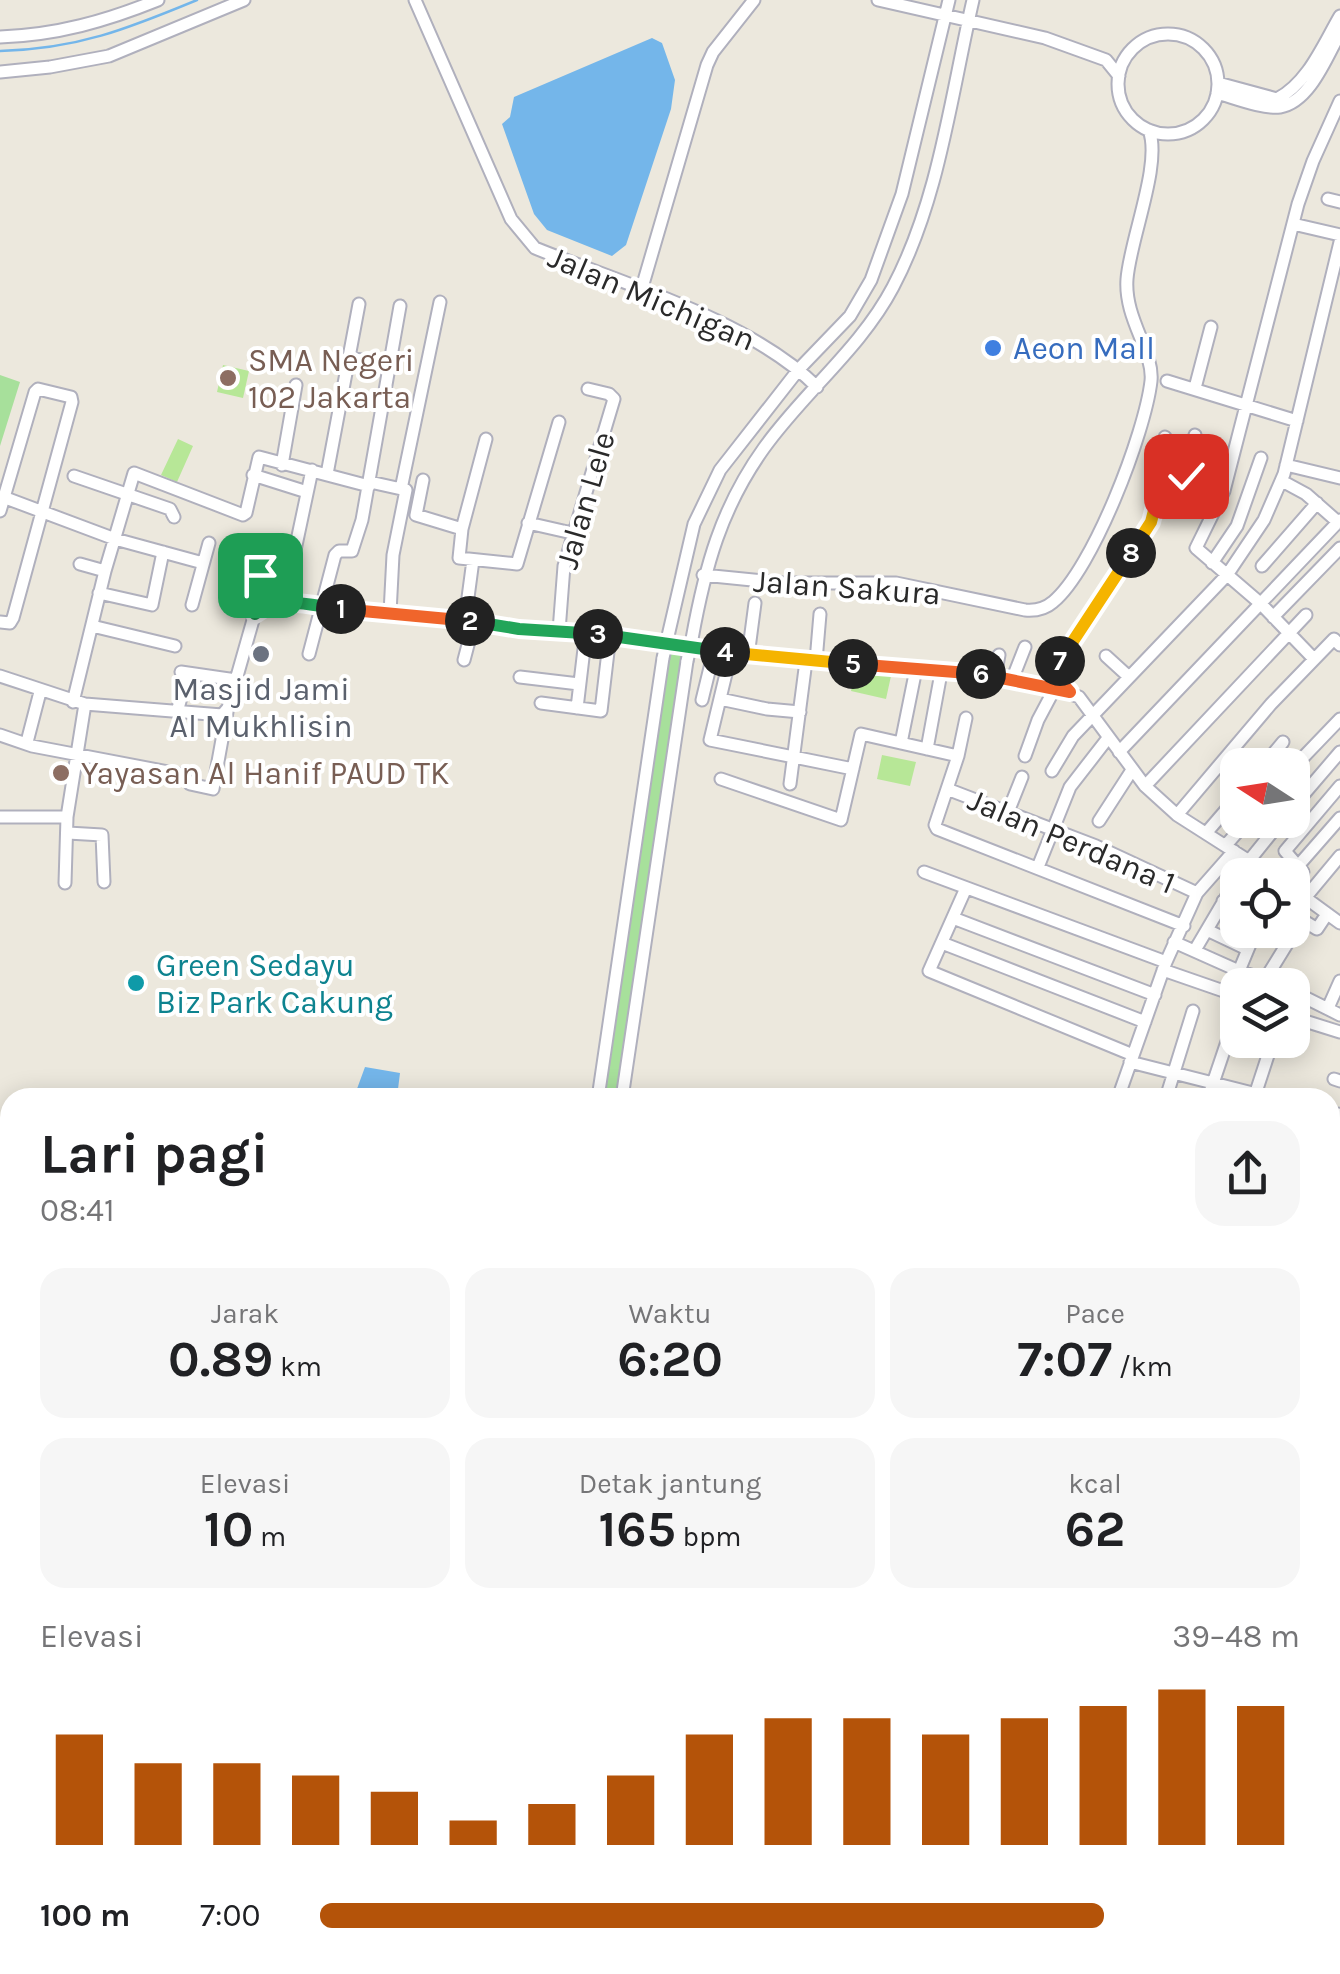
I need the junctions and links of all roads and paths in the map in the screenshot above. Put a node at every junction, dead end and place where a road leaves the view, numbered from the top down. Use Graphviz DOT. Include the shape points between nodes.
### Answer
graph roads {
  1 [pos="158,0"];
  2 [pos="244,0"];
  3 [pos="414,0"];
  4 [pos="754,0"];
  5 [pos="878,0"];
  6 [pos="973,0"];
  7 [pos="947,6"];
  8 [pos="1340,16"];
  9 [pos="969,19"];
  10 [pos="1340,33"];
  11 [pos="0,37"];
  12 [pos="1128,54"];
  13 [pos="1095,56"];
  14 [pos="0,72"];
  15 [pos="1119,76"];
  16 [pos="1218,88"];
  17 [pos="1340,100"];
  18 [pos="1149,130"];
  19 [pos="1164,133"];
  20 [pos="1152,158"];
  21 [pos="1293,224"];
  22 [pos="1340,239"];
  23 [pos="641,291"];
  24 [pos="440,302"];
  25 [pos="359,304"];
  26 [pos="400,306"];
  27 [pos="1210,326"];
  28 [pos="349,358"];
  29 [pos="390,366"];
  30 [pos="799,369"];
  31 [pos="1167,382"];
  32 [pos="296,385"];
  33 [pos="818,387"];
  34 [pos="1195,388"];
  35 [pos="588,389"];
  36 [pos="1246,405"];
  37 [pos="1297,421"];
  38 [pos="559,422"];
  39 [pos="1195,435"];
  40 [pos="1165,437"];
  41 [pos="486,439"];
  42 [pos="1261,458"];
  43 [pos="282,464"];
  44 [pos="1286,465"];
  45 [pos="312,470"];
  46 [pos="1164,472"];
  47 [pos="328,474"];
  48 [pos="253,475"];
  49 [pos="74,476"];
  50 [pos="1340,478"];
  51 [pos="1282,481"];
  52 [pos="370,484"];
  53 [pos="403,489"];
  54 [pos="3,492"];
  55 [pos="307,492"];
  56 [pos="127,496"];
  57 [pos="1316,503"];
  58 [pos="0,511"];
  59 [pos="42,513"];
  60 [pos="174,517"];
  61 [pos="1339,521"];
  62 [pos="528,523"];
  63 [pos="462,529"];
  64 [pos="572,533"];
  65 [pos="114,539"];
  66 [pos="209,543"];
  67 [pos="1340,548"];
  68 [pos="163,552"];
  69 [pos="472,560"];
  70 [pos="1212,563"];
  71 [pos="80,564"];
  72 [pos="203,564"];
  73 [pos="1262,566"];
  74 [pos="237,569"];
  75 [pos="105,571"];
  76 [pos="1227,575"];
  77 [pos="703,576"];
  78 [pos="100,593"];
  79 [pos="284,602"];
  80 [pos="755,603"];
  81 [pos="1260,603"];
  82 [pos="192,605"];
  83 [pos="320,607"];
  84 [pos="255,614"];
  85 [pos="390,614"];
  86 [pos="820,614"];
  87 [pos="1306,615"];
  88 [pos="1273,617"];
  89 [pos="470,621"];
  90 [pos="0,622"];
  91 [pos="92,626"];
  92 [pos="559,631"];
  93 [pos="586,632"];
  94 [pos="1289,634"];
  95 [pos="610,636"];
  96 [pos="1339,645"];
  97 [pos="176,646"];
  98 [pos="1025,647"];
  99 [pos="714,651"];
  100 [pos="731,653"];
  101 [pos="309,654"];
  102 [pos="1000,654"];
  103 [pos="748,656"];
  104 [pos="1106,656"];
  105 [pos="1314,659"];
  106 [pos="464,660"];
  107 [pos="811,661"];
  108 [pos="916,669"];
  109 [pos="940,672"];
  110 [pos="0,676"];
  111 [pos="520,677"];
  112 [pos="995,677"];
  113 [pos="1129,677"];
  114 [pos="236,680"];
  115 [pos="1012,680"];
  116 [pos="580,684"];
  117 [pos="1055,688"];
  118 [pos="40,692"];
  119 [pos="1070,692"];
  120 [pos="720,699"];
  121 [pos="702,700"];
  122 [pos="79,703"];
  123 [pos="541,703"];
  124 [pos="577,708"];
  125 [pos="177,712"];
  126 [pos="227,712"];
  127 [pos="800,712"];
  128 [pos="1092,715"];
  129 [pos="966,718"];
  130 [pos="1340,719"];
  131 [pos="0,736"];
  132 [pos="1108,738"];
  133 [pos="27,742"];
  134 [pos="1283,742"];
  135 [pos="900,743"];
  136 [pos="1278,748"];
  137 [pos="926,749"];
  138 [pos="1310,750"];
  139 [pos="1119,752"];
  140 [pos="1340,752"];
  141 [pos="78,754"];
  142 [pos="958,756"];
  143 [pos="1025,756"];
  144 [pos="795,758"];
  145 [pos="854,770"];
  146 [pos="1132,770"];
  147 [pos="1052,771"];
  148 [pos="1022,777"];
  149 [pos="721,779"];
  150 [pos="790,784"];
  151 [pos="1144,786"];
  152 [pos="1340,786"];
  153 [pos="1310,787"];
  154 [pos="948,789"];
  155 [pos="1008,812"];
  156 [pos="1176,814"];
  157 [pos="0,817"];
  158 [pos="67,817"];
  159 [pos="1220,817"];
  160 [pos="1340,818"];
  161 [pos="1099,821"];
  162 [pos="1052,828"];
  163 [pos="1207,832"];
  164 [pos="68,833"];
  165 [pos="1236,838"];
  166 [pos="1267,838"];
  167 [pos="1230,848"];
  168 [pos="1340,856"];
  169 [pos="1244,858"];
  170 [pos="1250,858"];
  171 [pos="1291,858"];
  172 [pos="1305,858"];
  173 [pos="1038,867"];
  174 [pos="924,872"];
  175 [pos="104,882"];
  176 [pos="65,883"];
  177 [pos="966,888"];
  178 [pos="1197,893"];
  179 [pos="1310,893"];
  180 [pos="1310,901"];
  181 [pos="1220,905"];
  182 [pos="1328,914"];
  183 [pos="953,918"];
  184 [pos="1340,923"];
  185 [pos="1184,926"];
  186 [pos="1207,930"];
  187 [pos="1174,942"];
  188 [pos="942,943"];
  189 [pos="1247,949"];
  190 [pos="1195,950"];
  191 [pos="1164,966"];
  192 [pos="1233,968"];
  193 [pos="1240,968"];
  194 [pos="1272,968"];
  195 [pos="1340,981"];
  196 [pos="1220,989"];
  197 [pos="1155,994"];
  198 [pos="1310,999"];
  199 [pos="1193,1011"];
  200 [pos="1334,1011"];
  201 [pos="1145,1022"];
  202 [pos="1310,1023"];
  203 [pos="1340,1032"];
  204 [pos="1132,1058"];
  205 [pos="1222,1058"];
  206 [pos="1267,1058"];
  207 [pos="1174,1074"];
  208 [pos="1214,1083"];
  209 [pos="599,1088"];
  210 [pos="623,1088"];
  211 [pos="1122,1088"];
  212 [pos="1169,1088"];
  213 [pos="1212,1088"];
  214 [pos="1224,1088"];
  215 [pos="1258,1088"];
  1 -- 11 [label="street" via="102,22"];
  2 -- 14 [label="street" via="109,56"];
  3 -- 23 [label="street, Jalan Michigan" via="527,241"];
  4 -- 23 [label="street" via="707,66"];
  5 -- 7 [label="street"];
  6 -- 9 [label="street"];
  7 -- 9 [label="street"];
  7 -- 30 [label="street" via="889,237 850,316"];
  8 -- 16 [label="street" via="1287,94 1277,99"];
  9 -- 13 [label="street"];
  9 -- 33 [label="street" via="914,242 884,302"];
  10 -- 16 [label="street" via="1291,103 1277,108"];
  12 -- 13 [label="street"];
  12 -- 15 [label="street"];
  12 -- 16 [label="street" via="1153,36 1184,36 1208,54"];
  13 -- 15 [label="street"];
  15 -- 18 [label="street" via="1124,106"];
  16 -- 19 [label="street" via="1198,124"];
  17 -- 21 [label="street"];
  18 -- 19 [label="street"];
  18 -- 20 [label="street, Jalan Sakura"];
  19 -- 20 [label="street, Jalan Sakura"];
  20 -- 77 [label="street, Jalan Sakura" via="1127,290 1151,382 1119,490 1057,599 1025,610 896,583 783,584"];
  21 -- 22 [label="street"];
  21 -- 36 [label="street"];
  22 -- 37 [label="street"];
  23 -- 30 [label="street, Jalan Michigan" via="748,334"];
  24 -- 53 [label="street"];
  25 -- 28 [label="street"];
  26 -- 29 [label="street"];
  27 -- 34 [label="street"];
  28 -- 29 [label="street"];
  28 -- 47 [label="street"];
  29 -- 52 [label="street"];
  30 -- 33 [label="street, Jalan Michigan"];
  30 -- 209 [label="street, bridge" via="720,470 694,524 663,658"];
  31 -- 34 [label="street"];
  32 -- 43 [label="street"];
  33 -- 77 [label="street" via="741,484"];
  34 -- 36 [label="street"];
  35 -- 64 [label="street, Jalan Lele" via="614,400"];
  36 -- 37 [label="street"];
  36 -- 70 [label="street" via="1222,499 1196,548"];
  37 -- 44 [label="street"];
  38 -- 62 [label="street"];
  39 -- 46 [label="street" via="1186,477"];
  40 -- 46 [label="street" via="1158,467"];
  41 -- 63 [label="street"];
  42 -- 70 [label="street" via="1237,526"];
  43 -- 45 [label="street"];
  43 -- 48 [label="street" via="258,458"];
  44 -- 50 [label="street"];
  44 -- 51 [label="street"];
  45 -- 47 [label="street"];
  45 -- 55 [label="street"];
  46 -- 119 [label="street" via="1146,531 1054,669"];
  47 -- 52 [label="street"];
  48 -- 55 [label="street"];
  48 -- 56 [label="street" via="243,515 134,473"];
  49 -- 56 [label="street"];
  51 -- 57 [label="street"];
  51 -- 76 [label="street" via="1258,532"];
  52 -- 53 [label="street"];
  52 -- 83 [label="street" via="353,548 336,553"];
  53 -- 63 [label="street" via="422,487 418,516"];
  53 -- 85 [label="street"];
  54 -- 58 [label="street"];
  54 -- 59 [label="street"];
  54 -- 59 [label="street" via="36,390 71,397"];
  55 -- 79 [label="street"];
  56 -- 60 [label="street" via="170,509"];
  56 -- 65 [label="street"];
  57 -- 61 [label="street"];
  57 -- 73 [label="street"];
  59 -- 65 [label="street"];
  59 -- 90 [label="street" via="12,621"];
  61 -- 81 [label="street"];
  62 -- 64 [label="street"];
  62 -- 69 [label="street" via="517,564"];
  63 -- 69 [label="street" via="458,556"];
  64 -- 92 [label="street, Jalan Lele"];
  65 -- 68 [label="street"];
  65 -- 75 [label="street"];
  66 -- 72 [label="street"];
  67 -- 88 [label="street"];
  68 -- 72 [label="street"];
  68 -- 78 [label="street" via="152,605"];
  69 -- 89 [label="street"];
  70 -- 76 [label="street"];
  71 -- 75 [label="street"];
  72 -- 82 [label="street"];
  74 -- 84 [label="street" via="260,575"];
  75 -- 78 [label="street"];
  76 -- 81 [label="street"];
  76 -- 113 [label="street"];
  77 -- 210 [label="street, bridge"];
  78 -- 91 [label="street"];
  79 -- 83 [label="street"];
  79 -- 84 [label="street"];
  80 -- 103 [label="street"];
  81 -- 88 [label="street"];
  81 -- 139 [label="street"];
  83 -- 85 [label="street"];
  83 -- 101 [label="street"];
  84 -- 114 [label="street"];
  85 -- 89 [label="street"];
  86 -- 107 [label="street"];
  87 -- 94 [label="street"];
  88 -- 94 [label="street"];
  89 -- 92 [label="street"];
  89 -- 106 [label="street"];
  91 -- 97 [label="street"];
  91 -- 122 [label="street"];
  92 -- 93 [label="street"];
  93 -- 95 [label="street"];
  93 -- 116 [label="street"];
  94 -- 105 [label="street"];
  94 -- 151 [label="street"];
  95 -- 99 [label="street"];
  95 -- 124 [label="street" via="602,709"];
  96 -- 105 [label="street" via="1334,639"];
  98 -- 115 [label="street"];
  99 -- 100 [label="street"];
  99 -- 121 [label="street"];
  100 -- 103 [label="street"];
  100 -- 120 [label="street"];
  102 -- 112 [label="street"];
  103 -- 107 [label="street"];
  104 -- 113 [label="street"];
  105 -- 156 [label="street"];
  107 -- 108 [label="street"];
  107 -- 127 [label="street"];
  108 -- 109 [label="street"];
  108 -- 135 [label="street"];
  109 -- 112 [label="street"];
  109 -- 137 [label="street"];
  110 -- 118 [label="street"];
  111 -- 116 [label="street"];
  112 -- 115 [label="street"];
  113 -- 128 [label="street"];
  114 -- 125 [label="street" via="185,672"];
  114 -- 126 [label="street"];
  115 -- 117 [label="street"];
  116 -- 124 [label="street"];
  117 -- 119 [label="street"];
  117 -- 143 [label="street"];
  118 -- 122 [label="street"];
  118 -- 133 [label="street"];
  119 -- 128 [label="street"];
  120 -- 127 [label="street"];
  120 -- 144 [label="street" via="710,740"];
  122 -- 125 [label="street"];
  122 -- 141 [label="street"];
  123 -- 124 [label="street"];
  125 -- 126 [label="street"];
  126 -- 141 [label="street" via="214,787"];
  127 -- 144 [label="street"];
  128 -- 132 [label="street"];
  128 -- 147 [label="street"];
  129 -- 142 [label="street"];
  130 -- 138 [label="street"];
  131 -- 133 [label="street"];
  132 -- 139 [label="street"];
  132 -- 162 [label="street" via="1070,787"];
  133 -- 141 [label="street"];
  134 -- 136 [label="street"];
  135 -- 137 [label="street"];
  135 -- 145 [label="street" via="861,734"];
  137 -- 142 [label="street"];
  139 -- 146 [label="street"];
  140 -- 153 [label="street"];
  141 -- 158 [label="street"];
  142 -- 154 [label="street"];
  144 -- 145 [label="street"];
  144 -- 150 [label="street"];
  145 -- 149 [label="street" via="838,821"];
  146 -- 151 [label="street"];
  146 -- 161 [label="street"];
  148 -- 155 [label="street"];
  151 -- 156 [label="street"];
  152 -- 171 [label="street" via="1284,851"];
  154 -- 155 [label="street, Jalan Perdana 1"];
  154 -- 173 [label="street" via="937,830"];
  155 -- 162 [label="street, Jalan Perdana 1"];
  156 -- 163 [label="street"];
  157 -- 158 [label="street"];
  158 -- 164 [label="street"];
  159 -- 163 [label="street"];
  160 -- 172 [label="street"];
  162 -- 173 [label="street"];
  162 -- 178 [label="street, Jalan Perdana 1"];
  163 -- 167 [label="street"];
  164 -- 175 [label="street" via="102,835"];
  164 -- 176 [label="street"];
  165 -- 167 [label="street"];
  166 -- 170 [label="street"];
  167 -- 169 [label="street"];
  167 -- 178 [label="street"];
  168 -- 179 [label="street"];
  173 -- 185 [label="street"];
  174 -- 177 [label="street"];
  177 -- 183 [label="street"];
  177 -- 191 [label="street"];
  178 -- 185 [label="street"];
  180 -- 182 [label="street"];
  181 -- 186 [label="street"];
  182 -- 184 [label="street"];
  182 -- 194 [label="street" via="1317,929 1304,921 1298,926"];
  183 -- 188 [label="street"];
  183 -- 197 [label="street"];
  185 -- 187 [label="street"];
  186 -- 189 [label="street"];
  186 -- 190 [label="street"];
  187 -- 190 [label="street"];
  187 -- 191 [label="street"];
  188 -- 201 [label="street"];
  188 -- 204 [label="street" via="929,969"];
  189 -- 193 [label="street"];
  190 -- 192 [label="street"];
  191 -- 196 [label="street"];
  191 -- 197 [label="street"];
  195 -- 200 [label="street"];
  197 -- 201 [label="street"];
  198 -- 200 [label="street"];
  199 -- 207 [label="street"];
  201 -- 204 [label="street"];
  202 -- 203 [label="street"];
  204 -- 207 [label="street"];
  204 -- 211 [label="street"];
  205 -- 208 [label="street"];
  206 -- 215 [label="street"];
  207 -- 208 [label="street"];
  207 -- 212 [label="street"];
  208 -- 213 [label="street"];
  208 -- 214 [label="street"];
}
